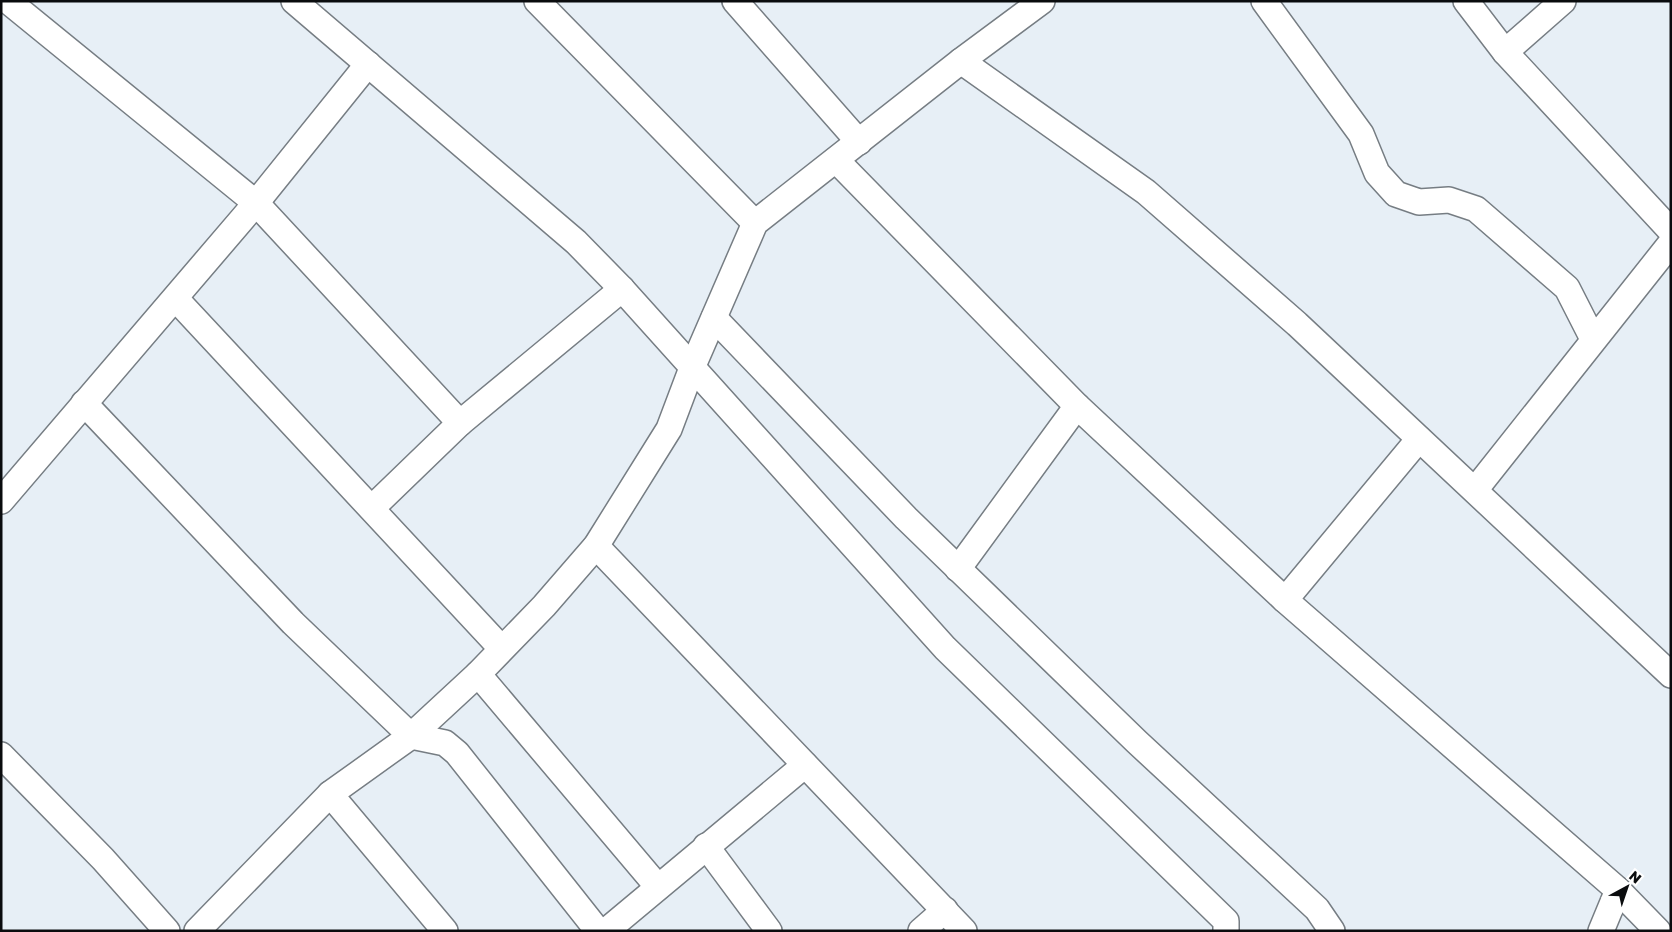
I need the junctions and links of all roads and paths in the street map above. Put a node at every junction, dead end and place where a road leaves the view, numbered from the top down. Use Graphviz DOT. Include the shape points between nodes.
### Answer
graph roads {
  1 [pos="8,1"];
  2 [pos="294,1"];
  3 [pos="537,1"];
  4 [pos="735,1"];
  5 [pos="1042,1"];
  6 [pos="1264,1"];
  7 [pos="1466,1"];
  8 [pos="1563,1"];
  9 [pos="1505,52"];
  10 [pos="961,61"];
  11 [pos="368,64"];
  12 [pos="859,142"];
  13 [pos="836,160"];
  14 [pos="256,203"];
  15 [pos="755,223"];
  16 [pos="1671,231"];
  17 [pos="1671,242"];
  18 [pos="622,289"];
  19 [pos="176,299"];
  20 [pos="714,318"];
  21 [pos="1593,339"];
  22 [pos="692,368"];
  23 [pos="84,403"];
  24 [pos="1077,406"];
  25 [pos="460,423"];
  26 [pos="1419,439"];
  27 [pos="1475,490"];
  28 [pos="1,501"];
  29 [pos="372,508"];
  30 [pos="596,546"];
  31 [pos="958,569"];
  32 [pos="1285,600"];
  33 [pos="501,648"];
  34 [pos="478,674"];
  35 [pos="1671,675"];
  36 [pos="411,736"];
  37 [pos="1,755"];
  38 [pos="805,765"];
  39 [pos="330,794"];
  40 [pos="706,846"];
  41 [pos="658,887"];
  42 [pos="1618,890"];
  43 [pos="945,910"];
  44 [pos="167,931"];
  45 [pos="197,931"];
  46 [pos="445,931"];
  47 [pos="598,931"];
  48 [pos="606,931"];
  49 [pos="769,931"];
  50 [pos="921,931"];
  51 [pos="964,931"];
  52 [pos="1226,931"];
  53 [pos="1332,931"];
  54 [pos="1601,931"];
  55 [pos="1658,931"];
  1 -- 14 [label="street"];
  2 -- 11 [label="street"];
  3 -- 15 [label="street"];
  4 -- 12 [label="street"];
  5 -- 10 [label="street"];
  6 -- 21 [label="street" via="1361,134 1377,173 1396,194 1419,202 1448,200 1476,209 1567,288"];
  7 -- 9 [label="street"];
  8 -- 9 [label="street"];
  9 -- 16 [label="street"];
  10 -- 12 [label="street"];
  10 -- 26 [label="street" via="1146,192 1297,324"];
  11 -- 14 [label="street"];
  11 -- 18 [label="street" via="576,242"];
  12 -- 13 [label="street"];
  13 -- 15 [label="street"];
  13 -- 24 [label="street"];
  14 -- 19 [label="street"];
  14 -- 25 [label="street"];
  15 -- 20 [label="street"];
  17 -- 21 [label="street"];
  18 -- 22 [label="street"];
  18 -- 25 [label="street"];
  19 -- 23 [label="street"];
  19 -- 29 [label="street"];
  20 -- 22 [label="street"];
  20 -- 31 [label="street"];
  21 -- 27 [label="street"];
  22 -- 30 [label="street" via="669,429"];
  22 -- 52 [label="street" via="945,648 1226,921"];
  23 -- 28 [label="street"];
  23 -- 36 [label="street" via="293,623"];
  24 -- 31 [label="street"];
  24 -- 32 [label="street"];
  25 -- 29 [label="street"];
  26 -- 27 [label="street"];
  26 -- 32 [label="street"];
  27 -- 35 [label="street"];
  29 -- 33 [label="street"];
  30 -- 33 [label="street" via="544,606"];
  30 -- 38 [label="street"];
  31 -- 53 [label="street" via="1137,742 1317,909"];
  32 -- 42 [label="street"];
  33 -- 34 [label="street"];
  34 -- 36 [label="street"];
  34 -- 41 [label="street"];
  36 -- 39 [label="street"];
  36 -- 47 [label="street" via="445,743 457,753"];
  37 -- 44 [label="street" via="103,859"];
  38 -- 40 [label="street"];
  38 -- 43 [label="street"];
  39 -- 45 [label="street"];
  39 -- 46 [label="street"];
  40 -- 41 [label="street"];
  40 -- 49 [label="street"];
  41 -- 48 [label="street"];
  42 -- 54 [label="street"];
  42 -- 55 [label="street"];
  43 -- 50 [label="street"];
  43 -- 51 [label="street"];
}
